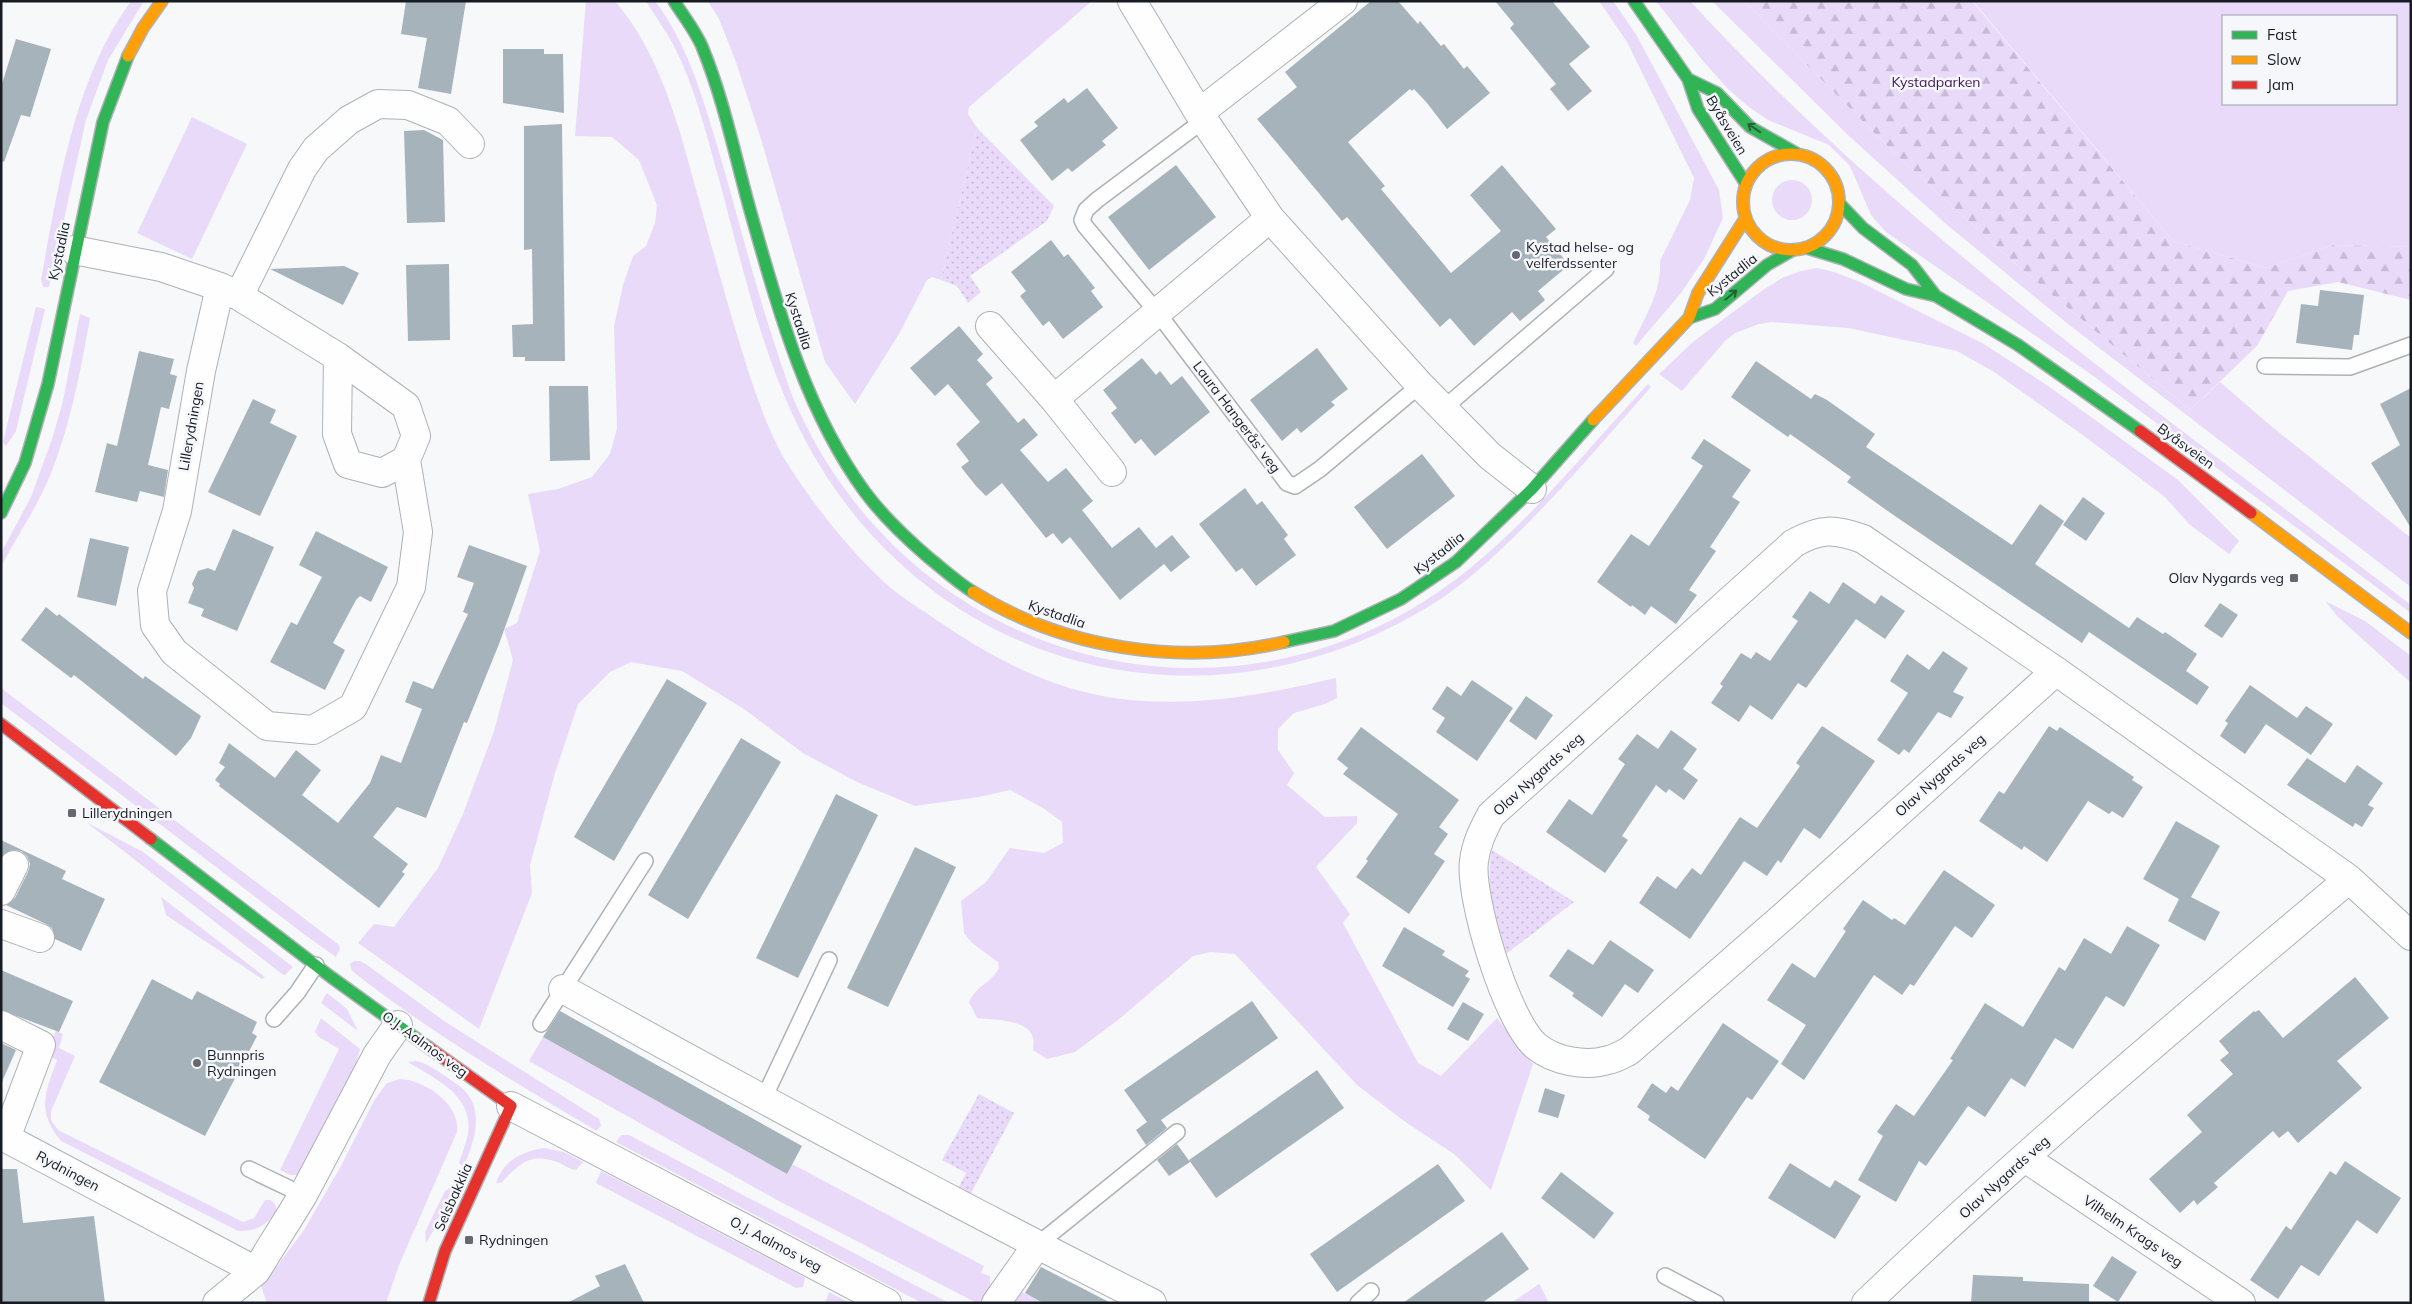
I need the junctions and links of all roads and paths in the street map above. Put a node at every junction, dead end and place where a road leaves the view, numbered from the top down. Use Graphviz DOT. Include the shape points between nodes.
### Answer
graph roads {
  1 [pos="162,1"];
  2 [pos="674,1"];
  3 [pos="1132,1"];
  4 [pos="1343,1"];
  5 [pos="1634,1"];
  6 [pos="1688,79"];
  7 [pos="1202,117"];
  8 [pos="470,144"];
  9 [pos="1796,153"];
  10 [pos="1746,184"];
  11 [pos="1840,204"];
  12 [pos="1270,218"];
  13 [pos="1745,219"];
  14 [pos="1807,248"];
  15 [pos="74,250"];
  16 [pos="1793,250"];
  17 [pos="1606,269"];
  18 [pos="230,292"];
  19 [pos="1936,296"];
  20 [pos="1157,312"];
  21 [pos="1689,318"];
  22 [pos="990,326"];
  23 [pos="2411,345"];
  24 [pos="338,357"];
  25 [pos="2265,366"];
  26 [pos="1420,385"];
  27 [pos="1054,399"];
  28 [pos="1444,408"];
  29 [pos="406,460"];
  30 [pos="1112,472"];
  31 [pos="1532,489"];
  32 [pos="1,513"];
  33 [pos="2411,633"];
  34 [pos="2056,671"];
  35 [pos="1,724"];
  36 [pos="645,861"];
  37 [pos="14,865"];
  38 [pos="2349,879"];
  39 [pos="1,891"];
  40 [pos="1,924"];
  41 [pos="2411,936"];
  42 [pos="40,938"];
  43 [pos="829,960"];
  44 [pos="316,965"];
  45 [pos="563,989"];
  46 [pos="274,1018"];
  47 [pos="541,1024"];
  48 [pos="1,1025"];
  49 [pos="398,1025"];
  50 [pos="762,1100"];
  51 [pos="511,1106"];
  52 [pos="1177,1132"];
  53 [pos="4,1136"];
  54 [pos="2024,1158"];
  55 [pos="249,1169"];
  56 [pos="303,1194"];
  57 [pos="1037,1245"];
  58 [pos="256,1271"];
  59 [pos="1665,1276"];
  60 [pos="1371,1291"];
  61 [pos="217,1303"];
  62 [pos="429,1303"];
  63 [pos="887,1303"];
  64 [pos="996,1303"];
  65 [pos="1152,1303"];
  66 [pos="1358,1303"];
  67 [pos="1716,1303"];
  68 [pos="1866,1303"];
  69 [pos="2241,1303"];
  1 -- 15 [label="street, Kystadlia" via="140,34 108,107"];
  2 -- 31 [label="street, Kystadlia" via="703,48 730,130 778,308 817,409 837,449 866,493 910,540 960,584 992,604 1057,632 1147,652 1198,653 1268,646 1334,631 1402,599 1456,562"];
  3 -- 7 [label="street"];
  4 -- 7 [label="street, Laura Hangerås' veg"];
  5 -- 6 [label="street, Byåsveien"];
  9 -- 6 [label="street, Byåsveien, one-way" via="1750,127 1717,93"];
  6 -- 10 [label="street, Byåsveien" via="1698,109"];
  7 -- 12 [label="street"];
  7 -- 20 [label="lane, Laura Hangerås' veg" via="1097,200 1082,216 1085,226"];
  8 -- 18 [label="street, Lillerydningen" via="448,121 408,105 378,104 349,120 316,149 302,169"];
  9 -- 10 [label="street" via="1767,159 1755,168"];
  9 -- 11 [label="street" via="1823,164 1838,189"];
  10 -- 13 [label="street" via="1742,202"];
  11 -- 14 [label="street" via="1837,219 1829,232 1820,242"];
  11 -- 19 [label="street, Byåsveien" via="1863,228 1912,265"];
  12 -- 20 [label="street"];
  12 -- 26 [label="street"];
  13 -- 16 [label="street" via="1755,235 1766,244"];
  13 -- 21 [label="street, Kystadlia" via="1698,293"];
  14 -- 16 [label="street"];
  14 -- 19 [label="street, Byåsveien" via="1843,259 1906,290"];
  15 -- 18 [label="street" via="161,267"];
  15 -- 32 [label="street, Kystadlia" via="48,384 25,463"];
  21 -- 16 [label="street, Kystadlia, one-way" via="1715,309 1767,265"];
  17 -- 28 [label="lane"];
  18 -- 24 [label="street"];
  18 -- 29 [label="street, Lillerydningen" via="200,371 177,511 152,591 155,624 174,652 267,726 313,730 353,707 411,587 418,532"];
  19 -- 33 [label="street, Byåsveien" via="2018,345 2108,407"];
  20 -- 26 [label="lane, Laura Hangerås' veg" via="1291,485 1295,486 1320,469"];
  20 -- 27 [label="street"];
  21 -- 31 [label="street, Kystadlia"];
  22 -- 27 [label="street"];
  23 -- 25 [label="lane" via="2350,367"];
  24 -- 29 [label="street" via="406,406 416,436"];
  24 -- 29 [label="street" via="337,434 348,464 382,473"];
  26 -- 28 [label="street"];
  27 -- 30 [label="street"];
  28 -- 31 [label="street" via="1490,456"];
  34 -- 34 [label="street, Olav Nygards veg" via="1629,1052 1608,1061 1582,1063 1558,1058 1535,1046 1506,999 1474,890 1473,862 1479,838 1491,815 1794,543 1824,531 1845,532 1863,539"];
  34 -- 38 [label="street, Olav Nygards veg"];
  35 -- 44 [label="street, O.J. Aalmos veg"];
  36 -- 45 [label="lane"];
  37 -- 39 [label="street"];
  38 -- 41 [label="street"];
  38 -- 54 [label="street, Olav Nygards veg"];
  40 -- 42 [label="street"];
  43 -- 50 [label="lane"];
  44 -- 46 [label="lane"];
  44 -- 49 [label="street, O.J. Aalmos veg"];
  45 -- 47 [label="lane"];
  45 -- 50 [label="street"];
  48 -- 53 [label="street, Rydningen" via="41,1045"];
  49 -- 51 [label="street, O.J. Aalmos veg"];
  49 -- 56 [label="street" via="377,1055"];
  50 -- 57 [label="street"];
  51 -- 62 [label="street, Selsbakklia" via="445,1251"];
  51 -- 63 [label="street, O.J. Aalmos veg"];
  52 -- 57 [label="lane"];
  53 -- 58 [label="street, Rydningen"];
  54 -- 68 [label="street, Olav Nygards veg"];
  54 -- 69 [label="street, Vilhelm Krags veg"];
  55 -- 56 [label="lane"];
  56 -- 58 [label="street"];
  57 -- 64 [label="street"];
  57 -- 65 [label="street"];
  58 -- 61 [label="street"];
  59 -- 67 [label="lane"];
  60 -- 66 [label="lane"];
}
